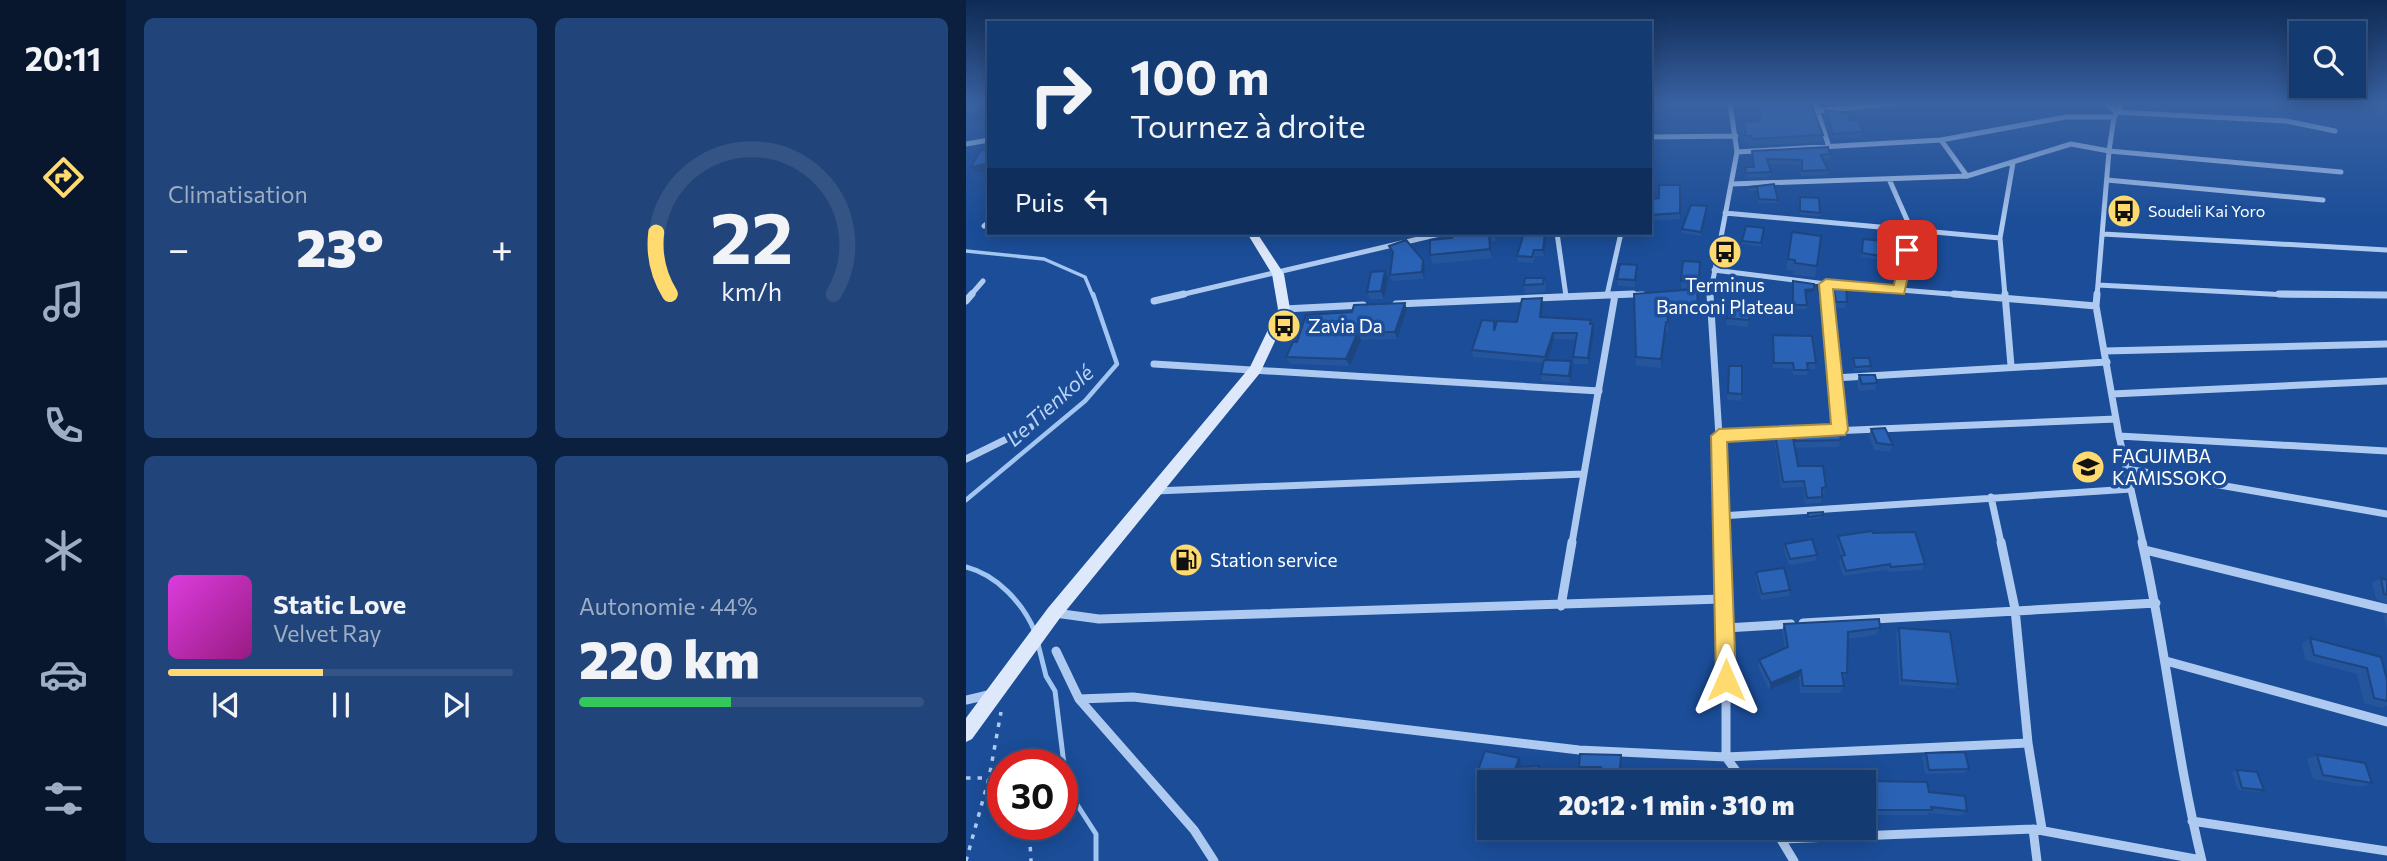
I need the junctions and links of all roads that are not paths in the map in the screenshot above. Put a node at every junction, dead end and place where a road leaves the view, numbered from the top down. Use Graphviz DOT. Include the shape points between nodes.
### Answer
graph roads {
  1 [pos="1736,143"];
  2 [pos="1828,143"];
  3 [pos="1900,143"];
  4 [pos="1943,143"];
  5 [pos="2110,143"];
  6 [pos="1829,147"];
  7 [pos="2109,151"];
  8 [pos="1737,152"];
  9 [pos="2013,163"];
  10 [pos="2341,172"];
  11 [pos="1967,176"];
  12 [pos="1889,179"];
  13 [pos="2107,180"];
  14 [pos="1731,184"];
  15 [pos="2323,200"];
  16 [pos="1725,213"];
  17 [pos="1911,229"];
  18 [pos="2103,234"];
  19 [pos="1253,235"];
  20 [pos="1436,235"];
  21 [pos="1558,235"];
  22 [pos="1620,235"];
  23 [pos="2000,238"];
  24 [pos="2387,250"];
  25 [pos="1714,270"];
  26 [pos="1278,274"];
  27 [pos="983,281"];
  28 [pos="1826,284"];
  29 [pos="2098,285"];
  30 [pos="1900,290"];
  31 [pos="1697,293"];
  32 [pos="1710,293"];
  33 [pos="1656,294"];
  34 [pos="1611,295"];
  35 [pos="2387,295"];
  36 [pos="1566,296"];
  37 [pos="2006,299"];
  38 [pos="966,301"];
  39 [pos="1154,301"];
  40 [pos="1391,304"];
  41 [pos="1378,305"];
  42 [pos="2096,306"];
  43 [pos="1284,309"];
  44 [pos="2387,344"];
  45 [pos="2105,351"];
  46 [pos="2107,362"];
  47 [pos="1154,363"];
  48 [pos="2011,366"];
  49 [pos="1255,370"];
  50 [pos="1834,378"];
  51 [pos="2387,381"];
  52 [pos="1599,391"];
  53 [pos="2112,394"];
  54 [pos="2116,419"];
  55 [pos="1031,427"];
  56 [pos="1840,430"];
  57 [pos="1813,431"];
  58 [pos="1826,431"];
  59 [pos="1719,436"];
  60 [pos="2119,436"];
  61 [pos="2387,450"];
  62 [pos="966,459"];
  63 [pos="2127,469"];
  64 [pos="1584,474"];
  65 [pos="2131,489"];
  66 [pos="1155,491"];
  67 [pos="1991,497"];
  68 [pos="2387,514"];
  69 [pos="1721,516"];
  70 [pos="2145,550"];
  71 [pos="1722,599"];
  72 [pos="2156,603"];
  73 [pos="1561,606"];
  74 [pos="2387,608"];
  75 [pos="2015,609"];
  76 [pos="1054,613"];
  77 [pos="1726,628"];
  78 [pos="1056,651"];
  79 [pos="2166,661"];
  80 [pos="996,694"];
  81 [pos="1079,699"];
  82 [pos="966,700"];
  83 [pos="2387,722"];
  84 [pos="966,733"];
  85 [pos="2028,743"];
  86 [pos="1727,757"];
  87 [pos="1736,770"];
  88 [pos="2192,821"];
  89 [pos="2037,829"];
  90 [pos="1876,835"];
  91 [pos="1783,840"];
  92 [pos="2387,851"];
  93 [pos="2201,860"];
  94 [pos="1214,861"];
  95 [pos="1794,861"];
  96 [pos="2037,861"];
  1 -- 8 [label="street"];
  2 -- 6 [label="street"];
  3 -- 6 [label="street"];
  4 -- 11 [label="street"];
  5 -- 7 [label="street"];
  6 -- 8 [label="street"];
  7 -- 9 [label="street" via="2071,144"];
  7 -- 10 [label="street"];
  7 -- 13 [label="street"];
  8 -- 14 [label="street"];
  9 -- 11 [label="street"];
  9 -- 23 [label="street"];
  11 -- 12 [label="street"];
  12 -- 14 [label="street"];
  12 -- 17 [label="street"];
  13 -- 15 [label="street"];
  13 -- 18 [label="street"];
  14 -- 16 [label="street"];
  16 -- 17 [label="street"];
  16 -- 25 [label="street"];
  17 -- 23 [label="street"];
  17 -- 30 [label="street"];
  18 -- 24 [label="street"];
  18 -- 29 [label="street"];
  19 -- 26 [label="main road"];
  20 -- 26 [label="street"];
  21 -- 36 [label="street"];
  22 -- 34 [label="street"];
  23 -- 37 [label="street"];
  25 -- 28 [label="street"];
  25 -- 32 [label="street"];
  26 -- 39 [label="street"];
  26 -- 43 [label="main road"];
  27 -- 38 [label="street"];
  28 -- 30 [label="street"];
  28 -- 50 [label="street"];
  29 -- 35 [label="street"];
  29 -- 42 [label="street"];
  30 -- 37 [label="street"];
  31 -- 32 [label="street"];
  32 -- 59 [label="street"];
  33 -- 34 [label="street"];
  34 -- 36 [label="street"];
  34 -- 52 [label="street"];
  36 -- 40 [label="street"];
  37 -- 42 [label="street"];
  37 -- 48 [label="street"];
  41 -- 43 [label="street"];
  42 -- 45 [label="street"];
  43 -- 49 [label="main road"];
  44 -- 45 [label="street"];
  45 -- 46 [label="street"];
  46 -- 48 [label="street"];
  46 -- 53 [label="street"];
  47 -- 49 [label="street"];
  48 -- 50 [label="street"];
  49 -- 52 [label="street"];
  49 -- 66 [label="main road"];
  50 -- 56 [label="street"];
  51 -- 53 [label="street"];
  52 -- 64 [label="street"];
  53 -- 54 [label="street"];
  54 -- 56 [label="street"];
  54 -- 60 [label="street"];
  55 -- 62 [label="street"];
  56 -- 58 [label="street"];
  57 -- 59 [label="street"];
  59 -- 69 [label="street"];
  60 -- 61 [label="street"];
  60 -- 63 [label="street"];
  63 -- 65 [label="street"];
  63 -- 68 [label="street"];
  64 -- 66 [label="street"];
  64 -- 73 [label="street"];
  65 -- 67 [label="street"];
  65 -- 70 [label="street"];
  66 -- 76 [label="main road"];
  67 -- 69 [label="street"];
  67 -- 75 [label="street"];
  69 -- 71 [label="street"];
  70 -- 72 [label="street"];
  70 -- 74 [label="street"];
  71 -- 73 [label="street"];
  71 -- 77 [label="street"];
  72 -- 75 [label="street"];
  72 -- 79 [label="street"];
  73 -- 76 [label="street" via="1099,619"];
  75 -- 77 [label="street"];
  75 -- 85 [label="street"];
  76 -- 80 [label="main road"];
  77 -- 86 [label="street"];
  78 -- 81 [label="street"];
  79 -- 83 [label="street"];
  79 -- 88 [label="street"];
  80 -- 82 [label="street"];
  80 -- 84 [label="main road"];
  81 -- 86 [label="street" via="1133,697 1579,750"];
  81 -- 94 [label="street" via="1194,830"];
  85 -- 86 [label="street"];
  85 -- 89 [label="street"];
  86 -- 87 [label="street"];
  88 -- 92 [label="street"];
  88 -- 93 [label="street"];
  89 -- 90 [label="street"];
  89 -- 93 [label="street"];
  89 -- 96 [label="street"];
  91 -- 95 [label="street"];
}
